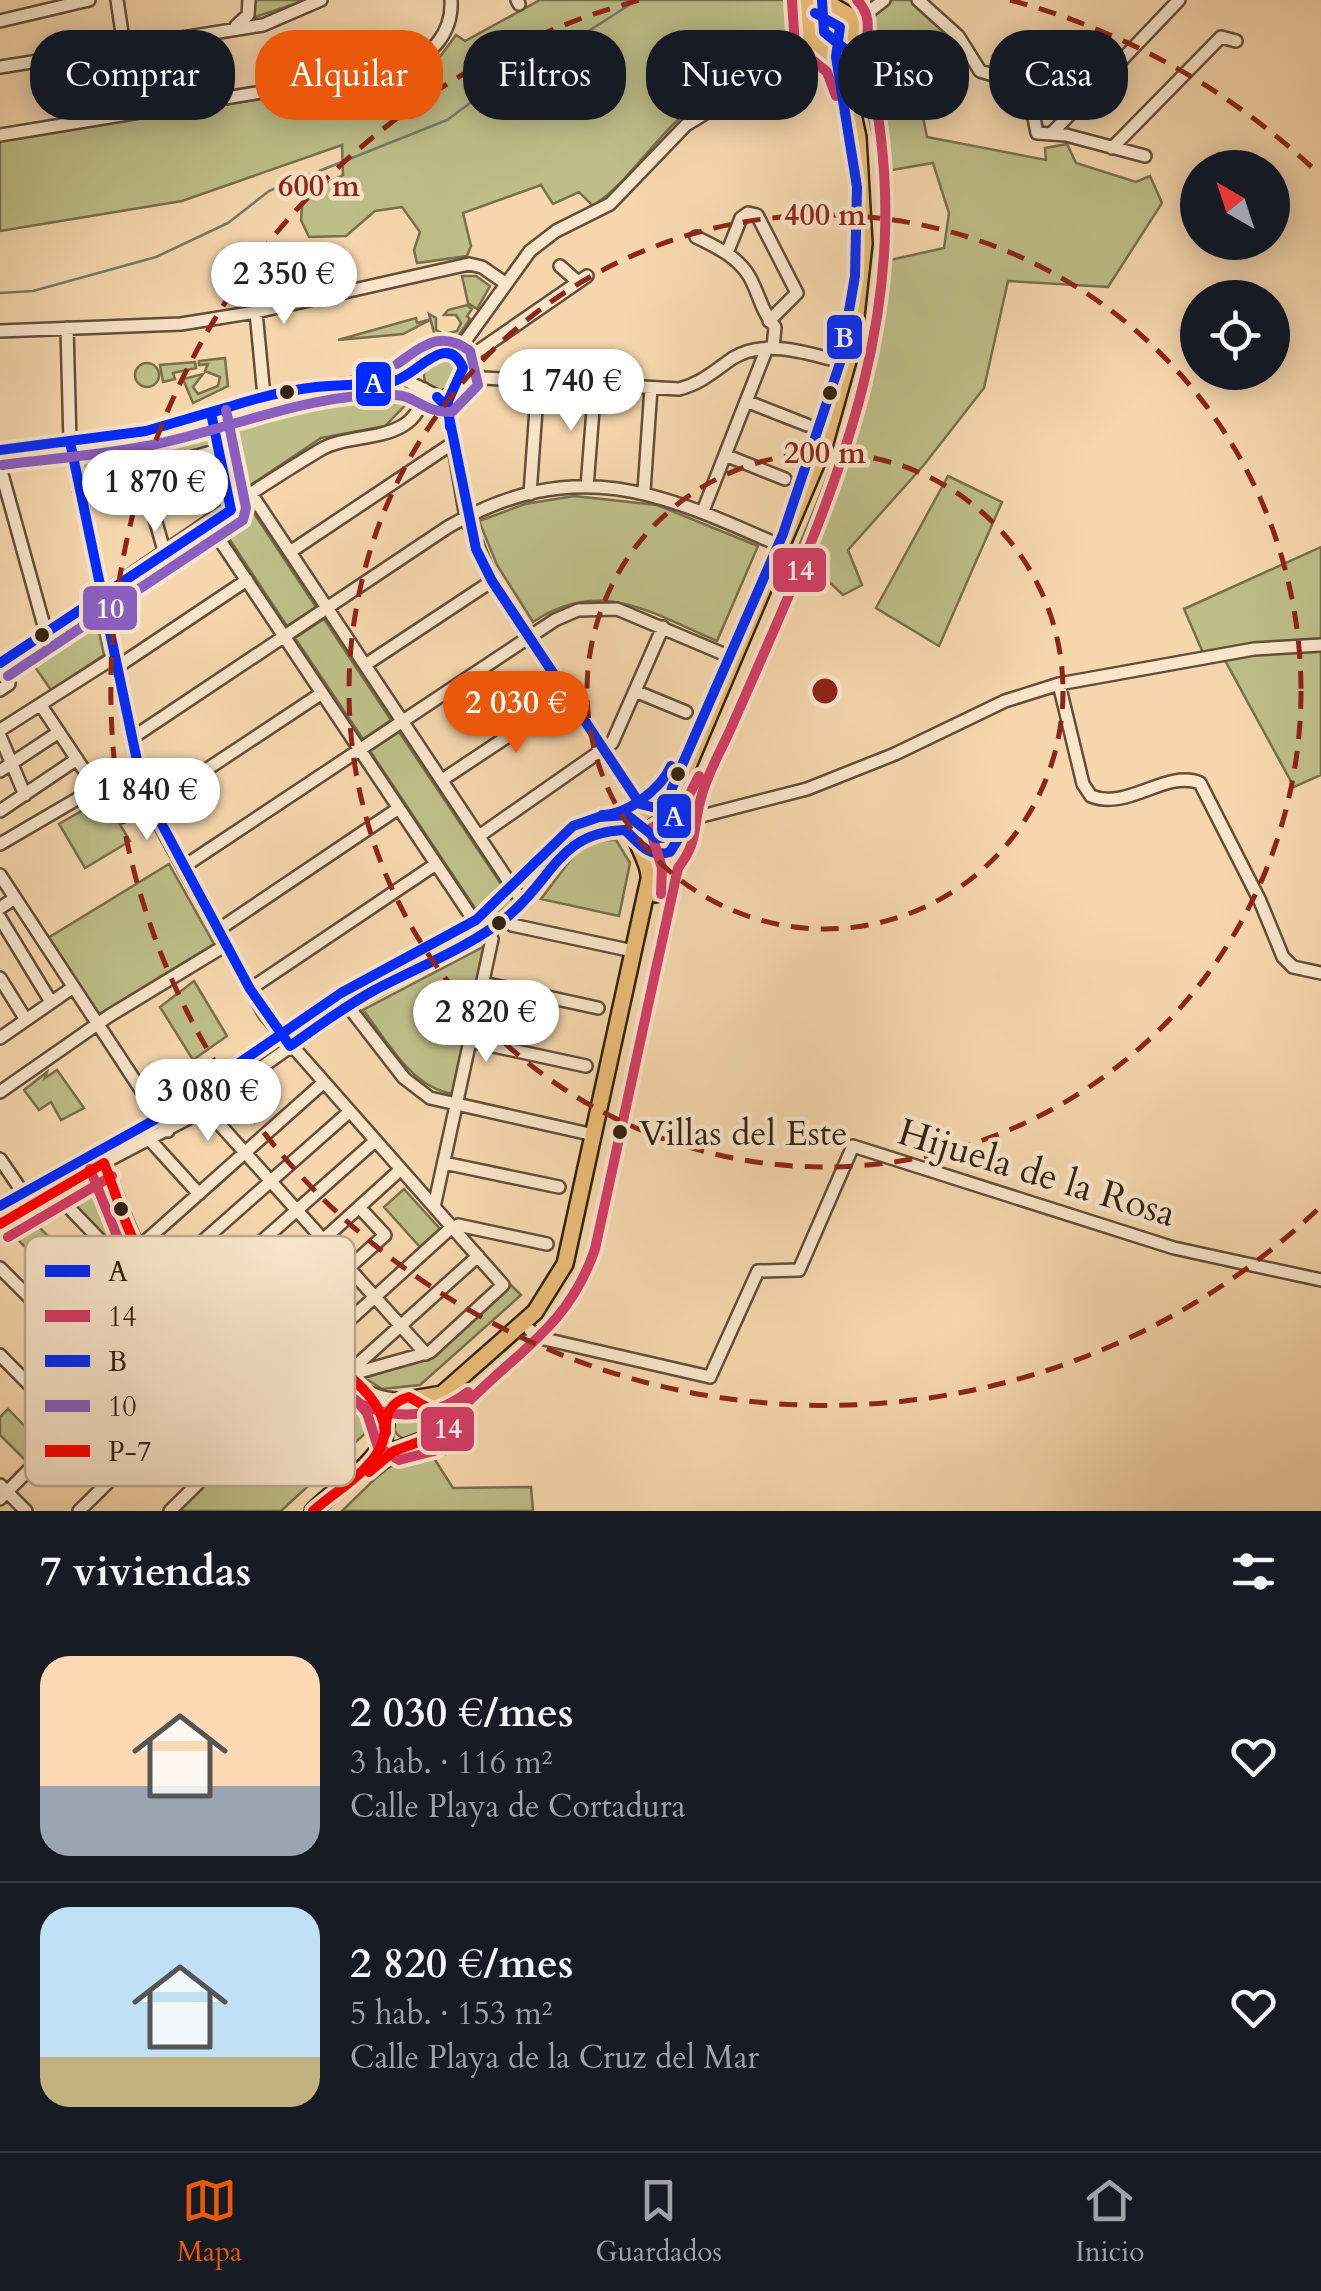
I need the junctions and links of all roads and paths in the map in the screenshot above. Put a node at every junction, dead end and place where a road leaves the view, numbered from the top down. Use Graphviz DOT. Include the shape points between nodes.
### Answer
graph roads {
  1 [pos="89,0"];
  2 [pos="116,0"];
  3 [pos="248,0"];
  4 [pos="321,0"];
  5 [pos="451,0"];
  6 [pos="884,0"];
  7 [pos="918,0"];
  8 [pos="1179,0"];
  9 [pos="833,5"];
  10 [pos="869,10"];
  11 [pos="0,21"];
  12 [pos="121,30"];
  13 [pos="229,30"];
  14 [pos="234,30"];
  15 [pos="813,30"];
  16 [pos="851,30"];
  17 [pos="856,30"];
  18 [pos="818,41"];
  19 [pos="1236,41"];
  20 [pos="30,62"];
  21 [pos="0,67"];
  22 [pos="235,96"];
  23 [pos="87,120"];
  24 [pos="694,120"];
  25 [pos="866,120"];
  26 [pos="1051,134"];
  27 [pos="0,135"];
  28 [pos="1112,148"];
  29 [pos="1145,156"];
  30 [pos="696,237"];
  31 [pos="727,254"];
  32 [pos="560,266"];
  33 [pos="505,283"];
  34 [pos="256,312"];
  35 [pos="769,320"];
  36 [pos="67,328"];
  37 [pos="0,331"];
  38 [pos="462,344"];
  39 [pos="770,348"];
  40 [pos="445,353"];
  41 [pos="461,364"];
  42 [pos="848,364"];
  43 [pos="421,366"];
  44 [pos="483,378"];
  45 [pos="402,379"];
  46 [pos="538,381"];
  47 [pos="595,384"];
  48 [pos="651,388"];
  49 [pos="437,395"];
  50 [pos="264,396"];
  51 [pos="746,402"];
  52 [pos="210,413"];
  53 [pos="807,425"];
  54 [pos="70,442"];
  55 [pos="453,443"];
  56 [pos="0,450"];
  57 [pos="218,450"];
  58 [pos="725,455"];
  59 [pos="0,467"];
  60 [pos="142,473"];
  61 [pos="785,479"];
  62 [pos="588,486"];
  63 [pos="79,490"];
  64 [pos="644,491"];
  65 [pos="530,494"];
  66 [pos="252,496"];
  67 [pos="231,510"];
  68 [pos="703,511"];
  69 [pos="466,517"];
  70 [pos="210,524"];
  71 [pos="782,546"];
  72 [pos="290,552"];
  73 [pos="164,554"];
  74 [pos="247,580"];
  75 [pos="492,581"];
  76 [pos="102,596"];
  77 [pos="327,608"];
  78 [pos="662,627"];
  79 [pos="46,633"];
  80 [pos="284,637"];
  81 [pos="528,637"];
  82 [pos="1321,645"];
  83 [pos="734,658"];
  84 [pos="116,662"];
  85 [pos="0,663"];
  86 [pos="365,665"];
  87 [pos="1060,684"];
  88 [pos="635,690"];
  89 [pos="322,693"];
  90 [pos="568,696"];
  91 [pos="42,707"];
  92 [pos="686,712"];
  93 [pos="402,721"];
  94 [pos="59,732"];
  95 [pos="0,733"];
  96 [pos="132,738"];
  97 [pos="360,749"];
  98 [pos="605,751"];
  99 [pos="77,759"];
  100 [pos="137,764"];
  101 [pos="6,767"];
  102 [pos="442,780"];
  103 [pos="96,788"];
  104 [pos="24,795"];
  105 [pos="150,807"];
  106 [pos="399,808"];
  107 [pos="0,811"];
  108 [pos="657,821"];
  109 [pos="479,836"];
  110 [pos="0,844"];
  111 [pos="670,852"];
  112 [pos="436,864"];
  113 [pos="184,868"];
  114 [pos="0,874"];
  115 [pos="15,898"];
  116 [pos="523,903"];
  117 [pos="0,908"];
  118 [pos="0,918"];
  119 [pos="506,918"];
  120 [pos="218,930"];
  121 [pos="485,933"];
  122 [pos="226,945"];
  123 [pos="633,951"];
  124 [pos="1321,972"];
  125 [pos="483,982"];
  126 [pos="2,987"];
  127 [pos="72,988"];
  128 [pos="250,989"];
  129 [pos="51,1002"];
  130 [pos="348,1006"];
  131 [pos="598,1008"];
  132 [pos="26,1020"];
  133 [pos="97,1024"];
  134 [pos="0,1038"];
  135 [pos="470,1041"];
  136 [pos="290,1046"];
  137 [pos="586,1066"];
  138 [pos="323,1083"];
  139 [pos="0,1092"];
  140 [pos="456,1104"];
  141 [pos="204,1108"];
  142 [pos="349,1112"];
  143 [pos="168,1131"];
  144 [pos="594,1134"];
  145 [pos="150,1140"];
  146 [pos="374,1142"];
  147 [pos="245,1153"];
  148 [pos="0,1159"];
  149 [pos="104,1163"];
  150 [pos="444,1163"];
  151 [pos="400,1170"];
  152 [pos="270,1182"];
  153 [pos="559,1186"];
  154 [pos="52,1190"];
  155 [pos="199,1194"];
  156 [pos="30,1204"];
  157 [pos="359,1207"];
  158 [pos="434,1207"];
  159 [pos="296,1211"];
  160 [pos="0,1224"];
  161 [pos="453,1228"];
  162 [pos="96,1236"];
  163 [pos="136,1236"];
  164 [pos="151,1236"];
  165 [pos="209,1236"];
  166 [pos="269,1236"];
  167 [pos="318,1236"];
  168 [pos="326,1236"];
  169 [pos="547,1244"];
  170 [pos="478,1256"];
  171 [pos="355,1262"];
  172 [pos="0,1268"];
  173 [pos="355,1276"];
  174 [pos="1321,1280"];
  175 [pos="25,1293"];
  176 [pos="374,1297"];
  177 [pos="355,1317"];
  178 [pos="400,1326"];
  179 [pos="530,1330"];
  180 [pos="0,1354"];
  181 [pos="426,1354"];
  182 [pos="355,1367"];
  183 [pos="355,1373"];
  184 [pos="25,1380"];
  185 [pos="355,1383"];
  186 [pos="371,1394"];
  187 [pos="402,1398"];
  188 [pos="421,1401"];
  189 [pos="433,1421"];
  190 [pos="386,1425"];
  191 [pos="404,1446"];
  192 [pos="25,1471"];
  193 [pos="355,1472"];
  194 [pos="106,1486"];
  195 [pos="194,1486"];
  196 [pos="340,1486"];
  197 [pos="2,1492"];
  198 [pos="26,1511"];
  199 [pos="79,1511"];
  200 [pos="170,1511"];
  201 [pos="313,1511"];
  202 [pos="326,1511"];
  1 -- 11 [label="street"];
  2 -- 12 [label="street"];
  3 -- 13 [label="street" via="248,14"];
  4 -- 14 [label="street"];
  5 -- 22 [label="street" via="434,48 402,69"];
  6 -- 10 [label="street"];
  7 -- 26 [label="street" via="958,36 974,66 1023,84 1037,134"];
  8 -- 26 [label="street"];
  9 -- 10 [label="street"];
  9 -- 15 [label="main road"];
  9 -- 16 [label="main road"];
  10 -- 17 [label="street"];
  18 -- 42 [label="main road" via="846,75 863,177 863,269"];
  19 -- 28 [label="street" via="1221,37"];
  20 -- 21 [label="street"];
  23 -- 27 [label="street"];
  24 -- 33 [label="street" via="610,204 556,230"];
  25 -- 108 [label="main road" via="872,282 861,352 834,446 687,791"];
  26 -- 28 [label="street"];
  28 -- 29 [label="street"];
  30 -- 31 [label="street"];
  31 -- 35 [label="street" via="748,274"];
  31 -- 35 [label="street" via="741,218 757,216 797,293"];
  32 -- 41 [label="street" via="582,279"];
  33 -- 34 [label="street" via="469,264"];
  33 -- 38 [label="street"];
  34 -- 36 [label="street" via="181,324"];
  34 -- 50 [label="street"];
  35 -- 39 [label="street" via="777,337"];
  36 -- 37 [label="street"];
  36 -- 54 [label="street"];
  38 -- 40 [label="street"];
  38 -- 41 [label="street"];
  39 -- 42 [label="street"];
  39 -- 48 [label="street" via="733,358 698,384"];
  39 -- 51 [label="street"];
  40 -- 41 [label="street"];
  40 -- 43 [label="street"];
  41 -- 44 [label="street"];
  41 -- 49 [label="street"];
  42 -- 71 [label="main road" via="825,443"];
  43 -- 45 [label="street"];
  43 -- 49 [label="street"];
  44 -- 46 [label="street"];
  44 -- 49 [label="street"];
  45 -- 49 [label="street"];
  45 -- 50 [label="street"];
  46 -- 47 [label="street"];
  46 -- 65 [label="street"];
  47 -- 48 [label="street"];
  47 -- 62 [label="street"];
  48 -- 64 [label="street"];
  49 -- 55 [label="street"];
  49 -- 66 [label="street" via="392,432 324,448"];
  50 -- 52 [label="street"];
  51 -- 53 [label="street"];
  51 -- 58 [label="street"];
  52 -- 54 [label="street" via="146,432"];
  52 -- 57 [label="street"];
  54 -- 56 [label="street"];
  54 -- 63 [label="street"];
  55 -- 69 [label="street"];
  55 -- 72 [label="street"];
  57 -- 60 [label="street"];
  57 -- 67 [label="street"];
  58 -- 61 [label="street"];
  58 -- 68 [label="street"];
  59 -- 79 [label="street"];
  60 -- 63 [label="street"];
  60 -- 73 [label="street"];
  62 -- 64 [label="street"];
  62 -- 65 [label="street"];
  63 -- 76 [label="street"];
  64 -- 68 [label="street"];
  65 -- 69 [label="street"];
  66 -- 67 [label="street"];
  66 -- 72 [label="street"];
  67 -- 70 [label="street"];
  68 -- 71 [label="street"];
  69 -- 75 [label="street"];
  69 -- 77 [label="street"];
  70 -- 73 [label="street"];
  70 -- 74 [label="street"];
  71 -- 83 [label="main road"];
  72 -- 77 [label="street"];
  73 -- 76 [label="street"];
  74 -- 80 [label="street"];
  74 -- 84 [label="street"];
  75 -- 81 [label="street"];
  75 -- 86 [label="street"];
  76 -- 79 [label="street"];
  76 -- 84 [label="street"];
  77 -- 80 [label="street"];
  77 -- 86 [label="street"];
  78 -- 81 [label="street" via="600,606"];
  78 -- 83 [label="street"];
  78 -- 88 [label="street"];
  79 -- 85 [label="street"];
  80 -- 89 [label="street"];
  80 -- 96 [label="street"];
  81 -- 90 [label="street"];
  81 -- 93 [label="street"];
  82 -- 87 [label="street" via="1254,649"];
  83 -- 108 [label="main road" via="676,794"];
  84 -- 91 [label="street"];
  84 -- 96 [label="street"];
  86 -- 93 [label="street"];
  87 -- 108 [label="street" via="1005,701 837,778"];
  87 -- 124 [label="street" via="1091,796 1117,799 1183,779 1200,783 1282,957 1293,967"];
  88 -- 92 [label="street"];
  88 -- 98 [label="street"];
  89 -- 97 [label="street"];
  89 -- 105 [label="street"];
  90 -- 98 [label="street"];
  90 -- 102 [label="street"];
  91 -- 94 [label="street"];
  91 -- 95 [label="street"];
  93 -- 97 [label="street"];
  93 -- 102 [label="street"];
  94 -- 99 [label="street"];
  94 -- 101 [label="street"];
  95 -- 101 [label="street"];
  96 -- 100 [label="street"];
  97 -- 106 [label="street"];
  97 -- 113 [label="street"];
  98 -- 108 [label="street"];
  98 -- 109 [label="street"];
  99 -- 103 [label="street"];
  99 -- 104 [label="street"];
  100 -- 103 [label="street"];
  100 -- 105 [label="street"];
  101 -- 104 [label="street"];
  102 -- 109 [label="street"];
  103 -- 110 [label="street"];
  104 -- 107 [label="street"];
  105 -- 113 [label="street"];
  106 -- 112 [label="street"];
  106 -- 120 [label="street"];
  108 -- 111 [label="main road"];
  108 -- 111 [label="main road" via="655,856"];
  108 -- 116 [label="street" via="574,840"];
  108 -- 123 [label="main road"];
  109 -- 116 [label="street"];
  111 -- 179 [label="main road" via="660,872 574,1266 557,1300"];
  112 -- 121 [label="street"];
  112 -- 128 [label="street"];
  113 -- 120 [label="street"];
  114 -- 115 [label="street"];
  115 -- 117 [label="street"];
  115 -- 127 [label="street"];
  116 -- 119 [label="street"];
  118 -- 129 [label="street"];
  119 -- 121 [label="street"];
  119 -- 123 [label="street"];
  120 -- 122 [label="street"];
  121 -- 125 [label="street" via="492,939"];
  121 -- 130 [label="street"];
  122 -- 128 [label="street"];
  122 -- 133 [label="street"];
  123 -- 144 [label="main road"];
  125 -- 131 [label="street"];
  125 -- 135 [label="street"];
  126 -- 132 [label="street"];
  127 -- 129 [label="street"];
  127 -- 133 [label="street"];
  128 -- 136 [label="street"];
  129 -- 132 [label="street"];
  130 -- 136 [label="street"];
  130 -- 140 [label="street" via="411,1086"];
  132 -- 134 [label="street"];
  133 -- 139 [label="street"];
  133 -- 143 [label="street"];
  135 -- 137 [label="street"];
  135 -- 140 [label="street"];
  136 -- 138 [label="street"];
  136 -- 141 [label="street"];
  138 -- 142 [label="street"];
  138 -- 147 [label="street"];
  140 -- 144 [label="street"];
  140 -- 150 [label="street"];
  141 -- 143 [label="street"];
  141 -- 147 [label="street"];
  142 -- 146 [label="street"];
  142 -- 152 [label="street"];
  143 -- 145 [label="street"];
  144 -- 188 [label="main road" via="568,1254 548,1297 442,1394"];
  145 -- 149 [label="street"];
  145 -- 155 [label="street"];
  146 -- 151 [label="street"];
  146 -- 159 [label="street"];
  147 -- 152 [label="street"];
  147 -- 155 [label="street"];
  148 -- 156 [label="street"];
  149 -- 154 [label="street"];
  149 -- 163 [label="street"];
  150 -- 153 [label="street"];
  150 -- 158 [label="street"];
  151 -- 157 [label="street"];
  151 -- 158 [label="street"];
  152 -- 159 [label="street"];
  152 -- 165 [label="street"];
  154 -- 156 [label="street"];
  154 -- 162 [label="street"];
  155 -- 164 [label="street"];
  156 -- 160 [label="street"];
  157 -- 168 [label="street"];
  157 -- 171 [label="street" via="384,1235"];
  158 -- 161 [label="street"];
  159 -- 166 [label="street"];
  159 -- 167 [label="street"];
  161 -- 169 [label="street"];
  161 -- 170 [label="street"];
  161 -- 176 [label="street"];
  170 -- 178 [label="street"];
  170 -- 181 [label="street" via="502,1290"];
  172 -- 175 [label="street"];
  173 -- 176 [label="street"];
  174 -- 179 [label="street, Hijuela de la Rosa" via="1174,1248 853,1146 800,1270 758,1271 710,1378 540,1338"];
  176 -- 177 [label="street"];
  176 -- 178 [label="street"];
  178 -- 181 [label="street"];
  178 -- 182 [label="street"];
  179 -- 189 [label="main road"];
  180 -- 184 [label="street"];
  181 -- 183 [label="street"];
  185 -- 186 [label="street"];
  186 -- 187 [label="street"];
  186 -- 190 [label="street"];
  187 -- 188 [label="main road"];
  187 -- 190 [label="main road" via="389,1408"];
  188 -- 189 [label="main road"];
  189 -- 191 [label="main road" via="426,1438"];
  190 -- 191 [label="main road"];
  190 -- 193 [label="main road" via="379,1450"];
  191 -- 202 [label="main road"];
  192 -- 197 [label="street"];
  194 -- 199 [label="street"];
  195 -- 200 [label="street"];
  196 -- 201 [label="main road"];
  197 -- 198 [label="street"];
}
